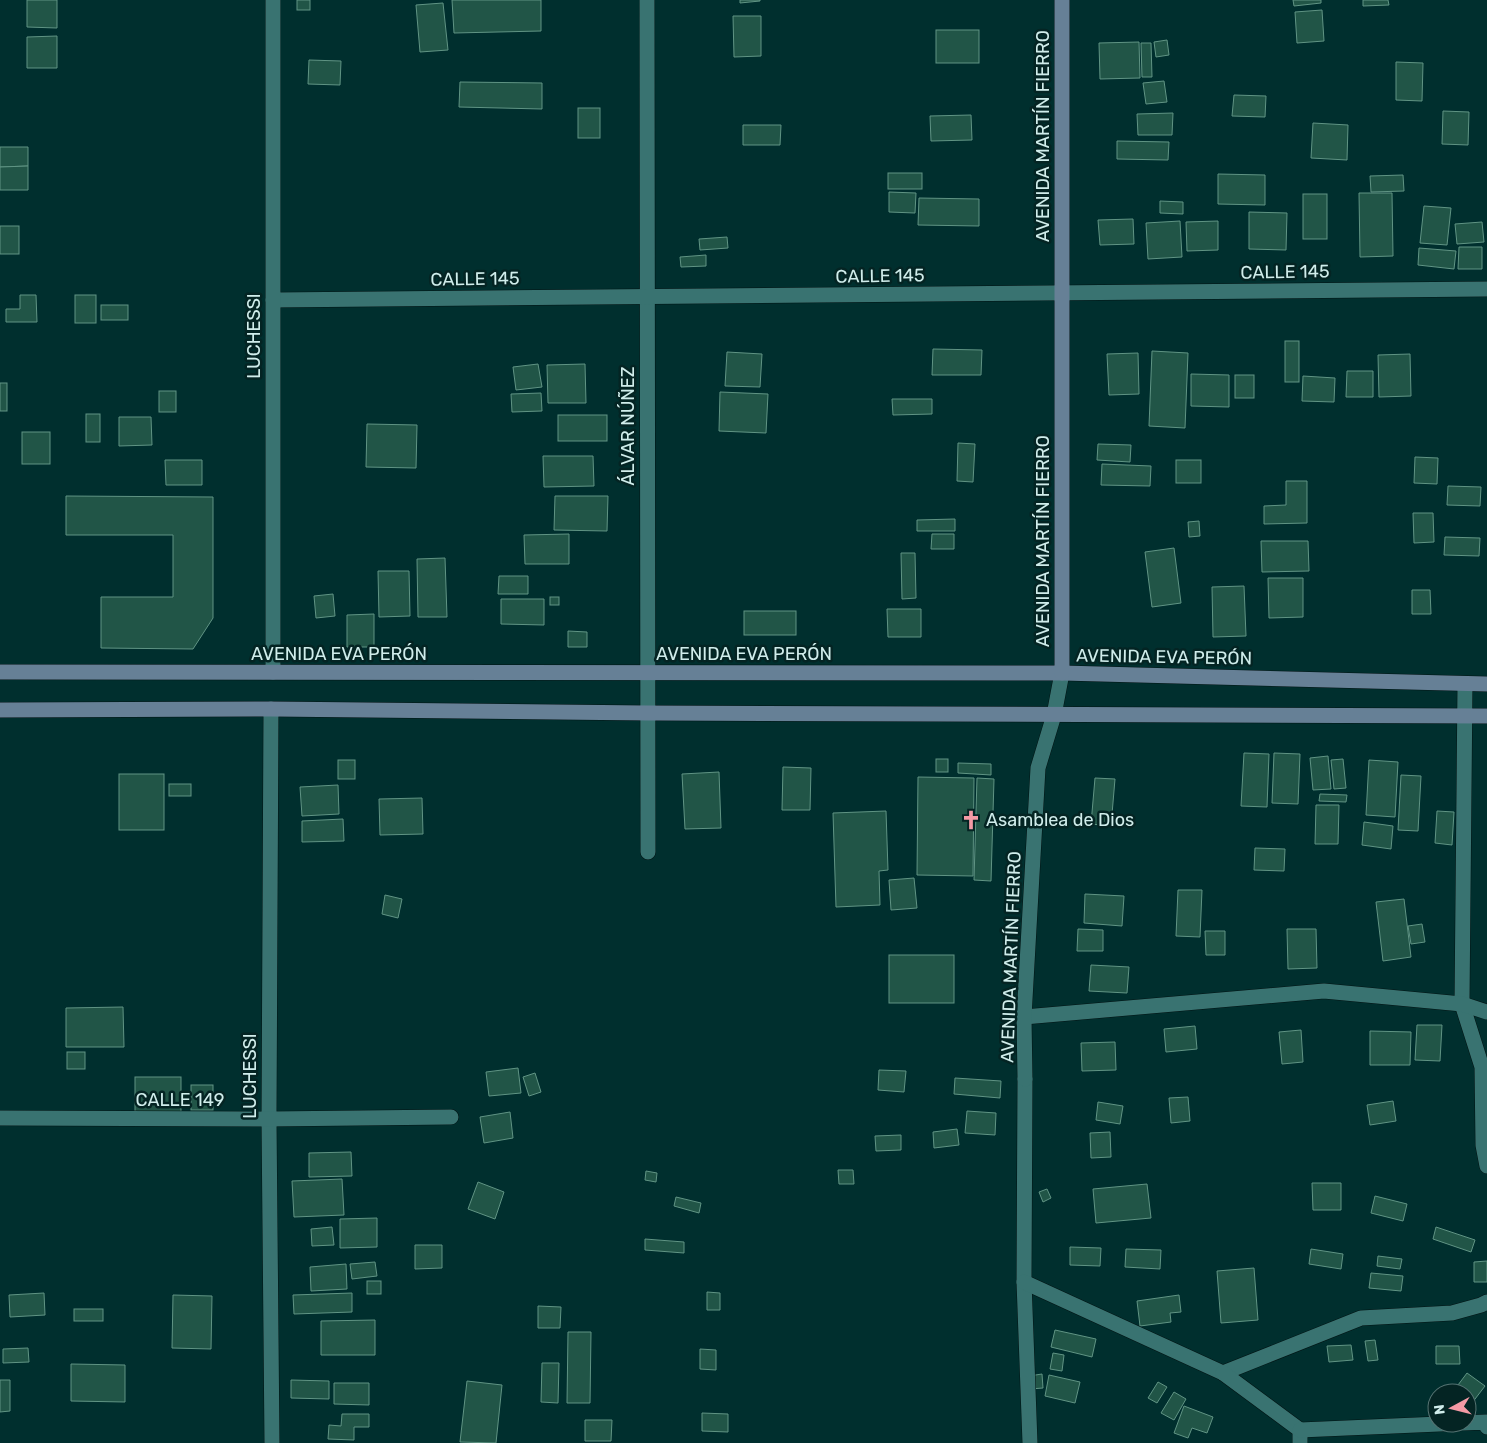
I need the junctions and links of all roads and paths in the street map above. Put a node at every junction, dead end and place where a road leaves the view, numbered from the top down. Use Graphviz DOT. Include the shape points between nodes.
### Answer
graph roads {
  1 [pos="273,0"];
  2 [pos="647,0"];
  3 [pos="1062,0"];
  4 [pos="1487,289"];
  5 [pos="1062,293"];
  6 [pos="647,296"];
  7 [pos="273,300"];
  8 [pos="0,672"];
  9 [pos="273,672"];
  10 [pos="648,673"];
  11 [pos="1062,673"];
  12 [pos="1465,684"];
  13 [pos="1487,684"];
  14 [pos="271,709"];
  15 [pos="0,710"];
  16 [pos="648,713"];
  17 [pos="1054,715"];
  18 [pos="1464,716"];
  19 [pos="1487,716"];
  20 [pos="648,852"];
  21 [pos="1462,1004"];
  22 [pos="1487,1012"];
  23 [pos="1024,1017"];
  24 [pos="451,1117"];
  25 [pos="0,1118"];
  26 [pos="269,1119"];
  27 [pos="1487,1166"];
  28 [pos="1024,1282"];
  29 [pos="1487,1302"];
  30 [pos="1223,1373"];
  31 [pos="1487,1428"];
  32 [pos="1300,1436"];
  33 [pos="272,1443"];
  34 [pos="1030,1443"];
  1 -- 7 [label="street, LUCHESSI"];
  2 -- 6 [label="street, ÁLVAR NÚÑEZ"];
  3 -- 5 [label="street, AVENIDA MARTÍN FIERRO"];
  4 -- 5 [label="street, CALLE 145"];
  5 -- 6 [label="street, CALLE 145"];
  5 -- 11 [label="street, AVENIDA MARTÍN FIERRO"];
  6 -- 7 [label="street, CALLE 145"];
  6 -- 10 [label="street, ÁLVAR NÚÑEZ"];
  7 -- 9 [label="street, LUCHESSI"];
  8 -- 9 [label="street, AVENIDA EVA PERÓN"];
  9 -- 10 [label="street, AVENIDA EVA PERÓN"];
  10 -- 11 [label="street, AVENIDA EVA PERÓN"];
  10 -- 16 [label="street, ÁLVAR NÚÑEZ"];
  11 -- 12 [label="street, AVENIDA EVA PERÓN"];
  11 -- 17 [label="street, AVENIDA MARTÍN FIERRO"];
  12 -- 13 [label="street, AVENIDA EVA PERÓN"];
  12 -- 18 [label="street"];
  14 -- 15 [label="street"];
  14 -- 16 [label="street"];
  14 -- 26 [label="street, LUCHESSI"];
  16 -- 17 [label="street"];
  16 -- 20 [label="street, ÁLVAR NÚÑEZ"];
  17 -- 18 [label="street"];
  17 -- 23 [label="street, AVENIDA MARTÍN FIERRO" via="1038,768"];
  18 -- 19 [label="street"];
  18 -- 21 [label="street"];
  21 -- 22 [label="street"];
  21 -- 23 [label="street" via="1324,991"];
  21 -- 27 [label="street" via="1482,1067 1483,1144"];
  23 -- 28 [label="street, AVENIDA MARTÍN FIERRO"];
  24 -- 26 [label="street, CALLE 149"];
  25 -- 26 [label="street, CALLE 149"];
  26 -- 33 [label="street, LUCHESSI"];
  28 -- 30 [label="street"];
  28 -- 34 [label="street, AVENIDA MARTÍN FIERRO"];
  29 -- 30 [label="street" via="1452,1313 1361,1318"];
  30 -- 32 [label="street"];
  31 -- 32 [label="street" via="1486,1422"];
}
